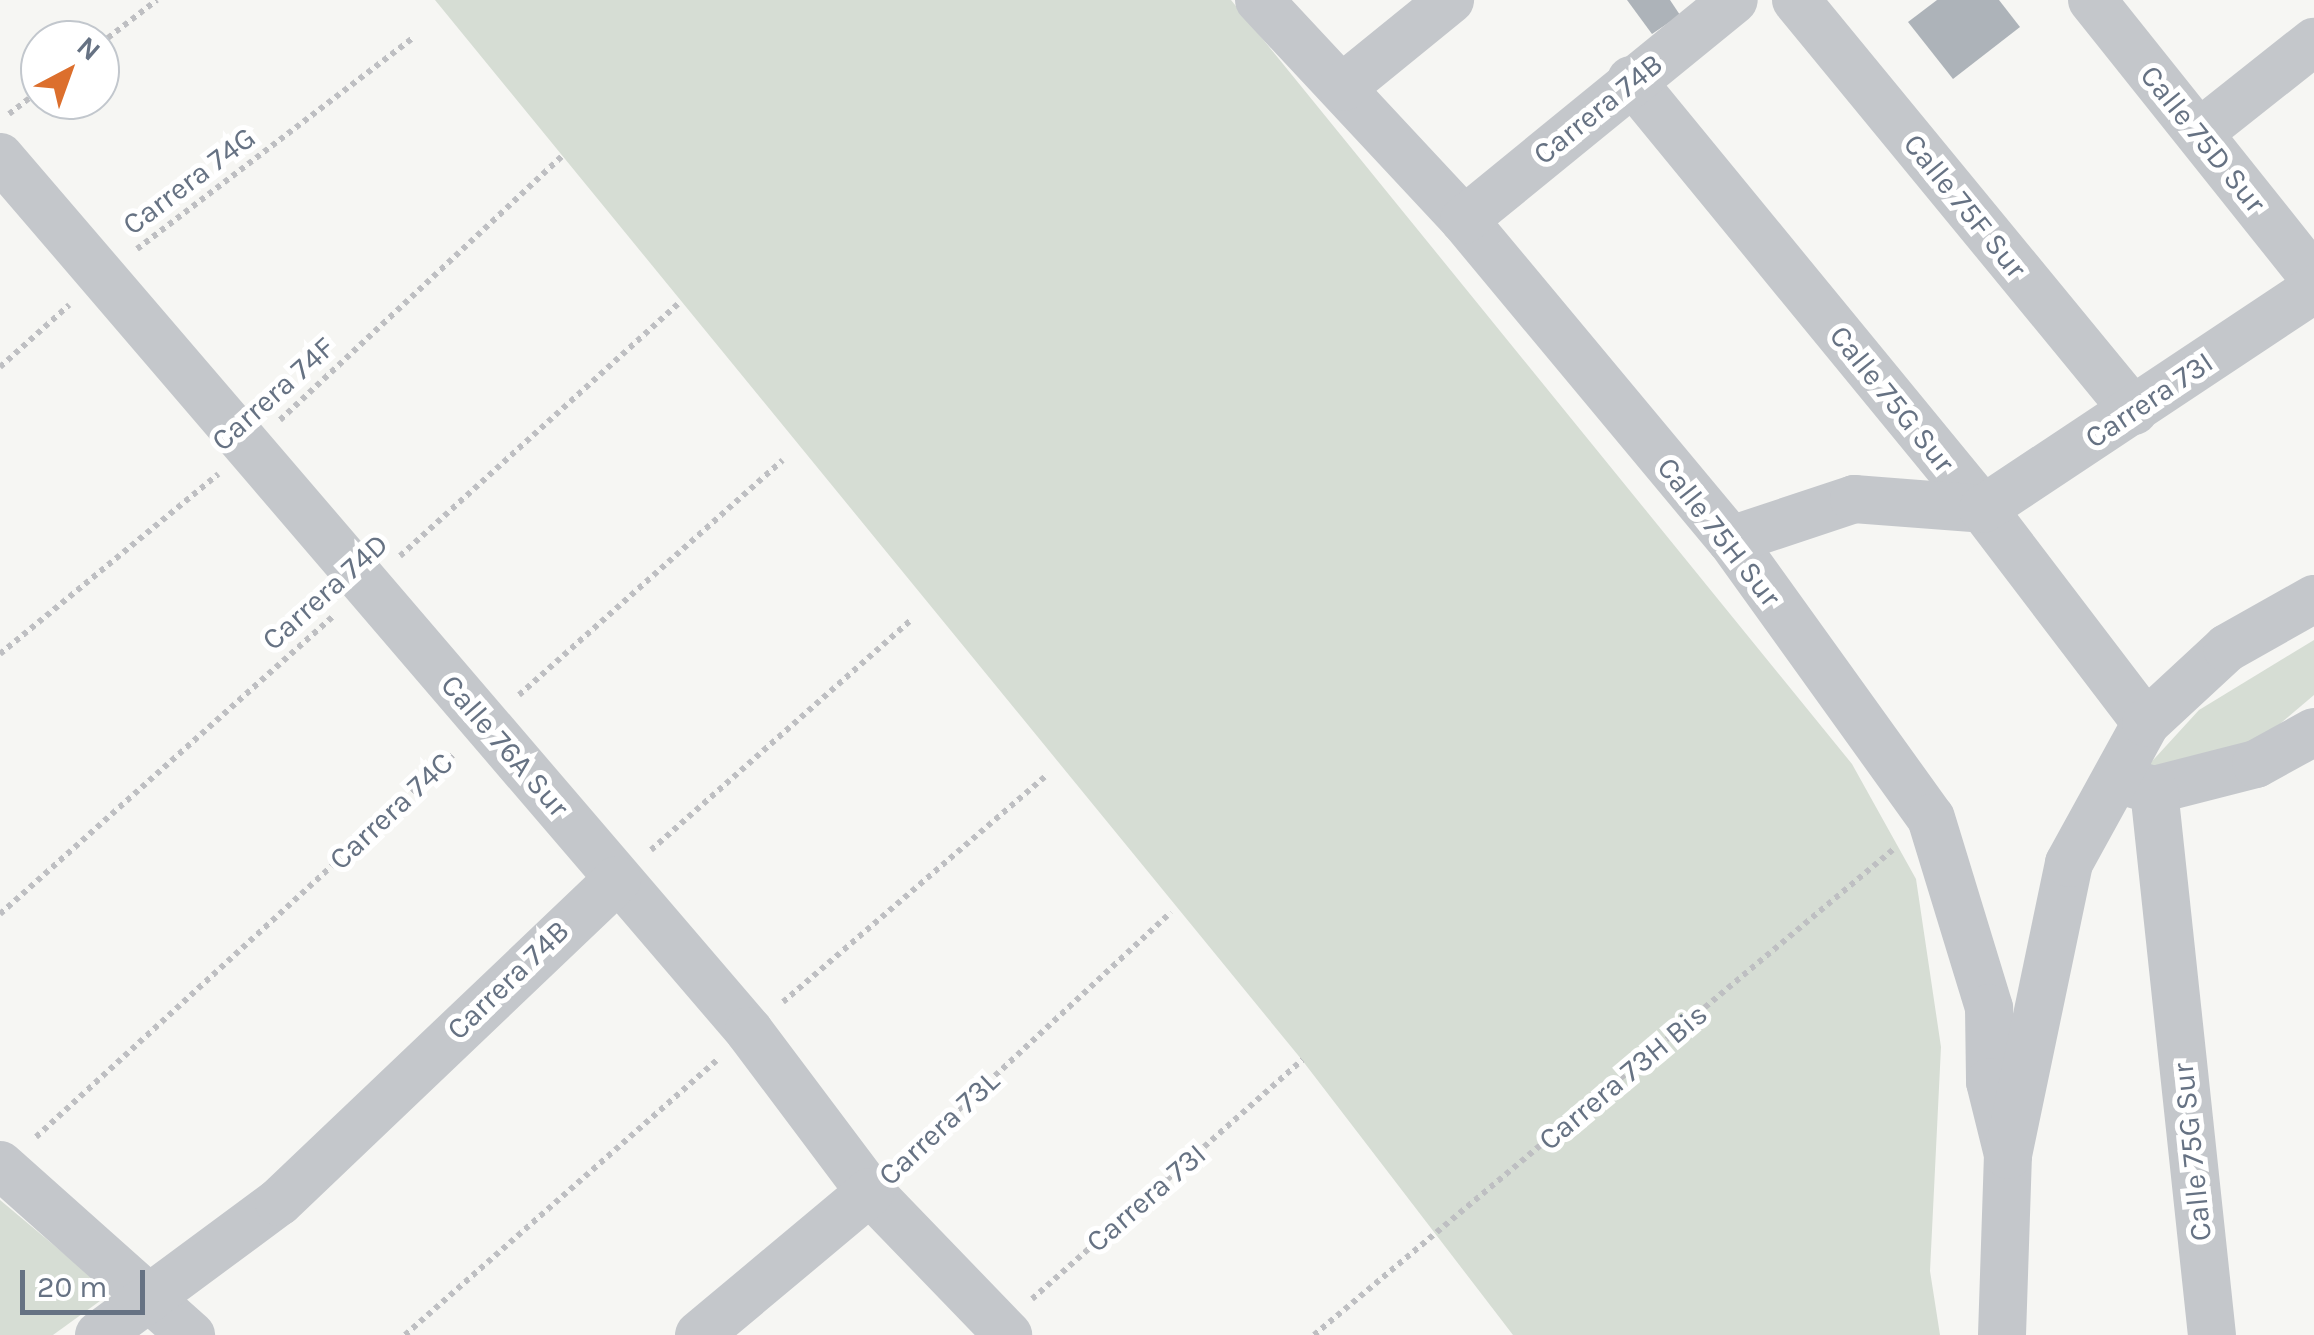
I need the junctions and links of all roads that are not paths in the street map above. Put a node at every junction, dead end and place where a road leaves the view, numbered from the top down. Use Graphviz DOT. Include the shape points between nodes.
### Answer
graph roads {
  1 [pos="1259,0"];
  2 [pos="1450,0"];
  3 [pos="1734,0"];
  4 [pos="1796,0"];
  5 [pos="2092,0"];
  6 [pos="2314,42"];
  7 [pos="1631,80"];
  8 [pos="1343,87"];
  9 [pos="2198,133"];
  10 [pos="0,158"];
  11 [pos="1464,220"];
  12 [pos="2314,278"];
  13 [pos="2314,289"];
  14 [pos="2134,411"];
  15 [pos="1983,509"];
  16 [pos="1732,540"];
  17 [pos="2314,598"];
  18 [pos="2146,723"];
  19 [pos="2314,732"];
  20 [pos="2134,784"];
  21 [pos="618,880"];
  22 [pos="2008,1155"];
  23 [pos="1,1166"];
  24 [pos="870,1192"];
  25 [pos="150,1297"];
  26 [pos="2001,1312"];
  27 [pos="1000,1332"];
  28 [pos="99,1335"];
  29 [pos="190,1335"];
  30 [pos="699,1335"];
  31 [pos="2212,1335"];
  1 -- 8 [label="street, Calle 75H Sur"];
  2 -- 8 [label="street"];
  3 -- 7 [label="street, Carrera 74B"];
  4 -- 14 [label="street, Calle 75F Sur"];
  5 -- 9 [label="street, Calle 75D Sur"];
  6 -- 9 [label="street"];
  7 -- 11 [label="street, Carrera 74B"];
  7 -- 15 [label="street, Calle 75G Sur"];
  8 -- 11 [label="street, Calle 75H Sur"];
  9 -- 12 [label="street, Calle 75D Sur"];
  10 -- 21 [label="street, Calle 76A Sur"];
  11 -- 16 [label="street, Calle 75H Sur"];
  13 -- 14 [label="street, Carrera 73I"];
  14 -- 15 [label="street, Carrera 73I"];
  15 -- 16 [label="street" via="1854,499"];
  15 -- 18 [label="street, Calle 75G Sur"];
  16 -- 22 [label="street, Calle 75H Sur" via="1931,818 1989,1008 1990,1082"];
  17 -- 18 [label="street" via="2226,648"];
  18 -- 20 [label="street"];
  19 -- 20 [label="street" via="2256,764"];
  20 -- 22 [label="street" via="2069,863"];
  20 -- 31 [label="street, Calle 75G Sur"];
  21 -- 24 [label="street, Calle 76A Sur" via="749,1031"];
  21 -- 25 [label="street, Carrera 74B" via="279,1202"];
  22 -- 26 [label="street"];
  23 -- 25 [label="street"];
  24 -- 27 [label="street, Calle 76A Sur"];
  24 -- 30 [label="street, Carrera 73L"];
  25 -- 28 [label="street, Carrera 74B"];
  25 -- 29 [label="street"];
}
